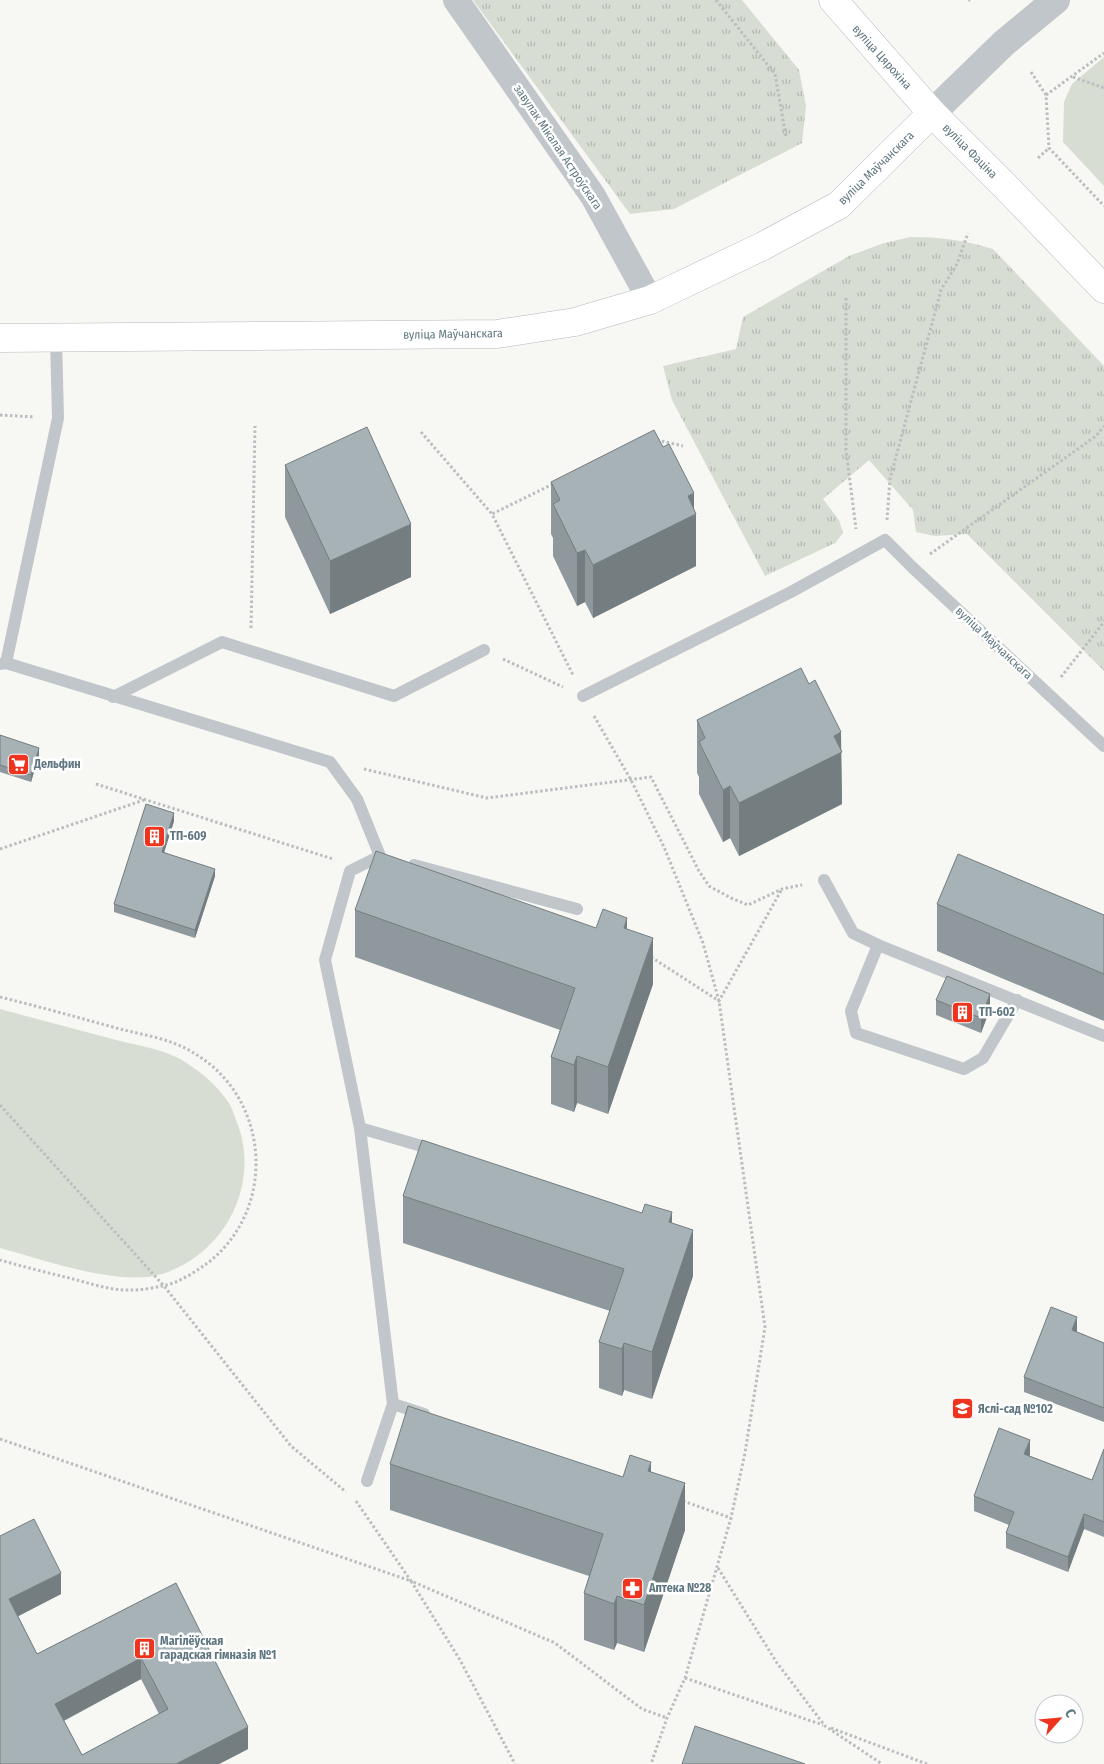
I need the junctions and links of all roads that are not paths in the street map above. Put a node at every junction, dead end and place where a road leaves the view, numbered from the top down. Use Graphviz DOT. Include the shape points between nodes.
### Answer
graph roads {
  1 [pos="456,0"];
  2 [pos="833,0"];
  3 [pos="1056,0"];
  4 [pos="932,113"];
  5 [pos="1104,289"];
  6 [pos="650,300"];
  7 [pos="0,338"];
  8 [pos="56,339"];
  9 [pos="484,650"];
  10 [pos="3,664"];
  11 [pos="583,696"];
  12 [pos="113,697"];
  13 [pos="1104,746"];
  14 [pos="389,859"];
  15 [pos="824,880"];
  16 [pos="577,909"];
  17 [pos="878,945"];
  18 [pos="1017,1000"];
  19 [pos="1104,1036"];
  20 [pos="360,1128"];
  21 [pos="446,1153"];
  22 [pos="393,1404"];
  23 [pos="440,1420"];
  24 [pos="368,1481"];
  1 -- 6 [label="street, завулак Мікалая Астроўскага" via="592,196"];
  2 -- 4 [label="main road, вуліца Цярохіна"];
  3 -- 4 [label="street, вуліца Фаціна" via="1004,42"];
  4 -- 5 [label="main road, вуліца Фаціна"];
  4 -- 6 [label="main road, вуліца Маўчанскага" via="839,206"];
  6 -- 8 [label="main road, вуліца Маўчанскага" via="575,322 497,334"];
  7 -- 8 [label="main road, вуліца Маўчанскага"];
  8 -- 10 [label="lane" via="58,418"];
  9 -- 12 [label="lane" via="394,696 222,642"];
  10 -- 12 [label="lane"];
  11 -- 13 [label="lane, вуліца Маўчанскага" via="791,592 885,540"];
  12 -- 14 [label="lane" via="330,762 356,799"];
  14 -- 16 [label="lane"];
  14 -- 20 [label="lane" via="350,870 325,960"];
  15 -- 17 [label="lane" via="853,933"];
  17 -- 18 [label="lane"];
  17 -- 18 [label="lane" via="851,1011 856,1033 964,1069 983,1058"];
  18 -- 19 [label="lane"];
  20 -- 21 [label="lane"];
  20 -- 22 [label="lane"];
  22 -- 23 [label="lane"];
  22 -- 24 [label="lane"];
}
